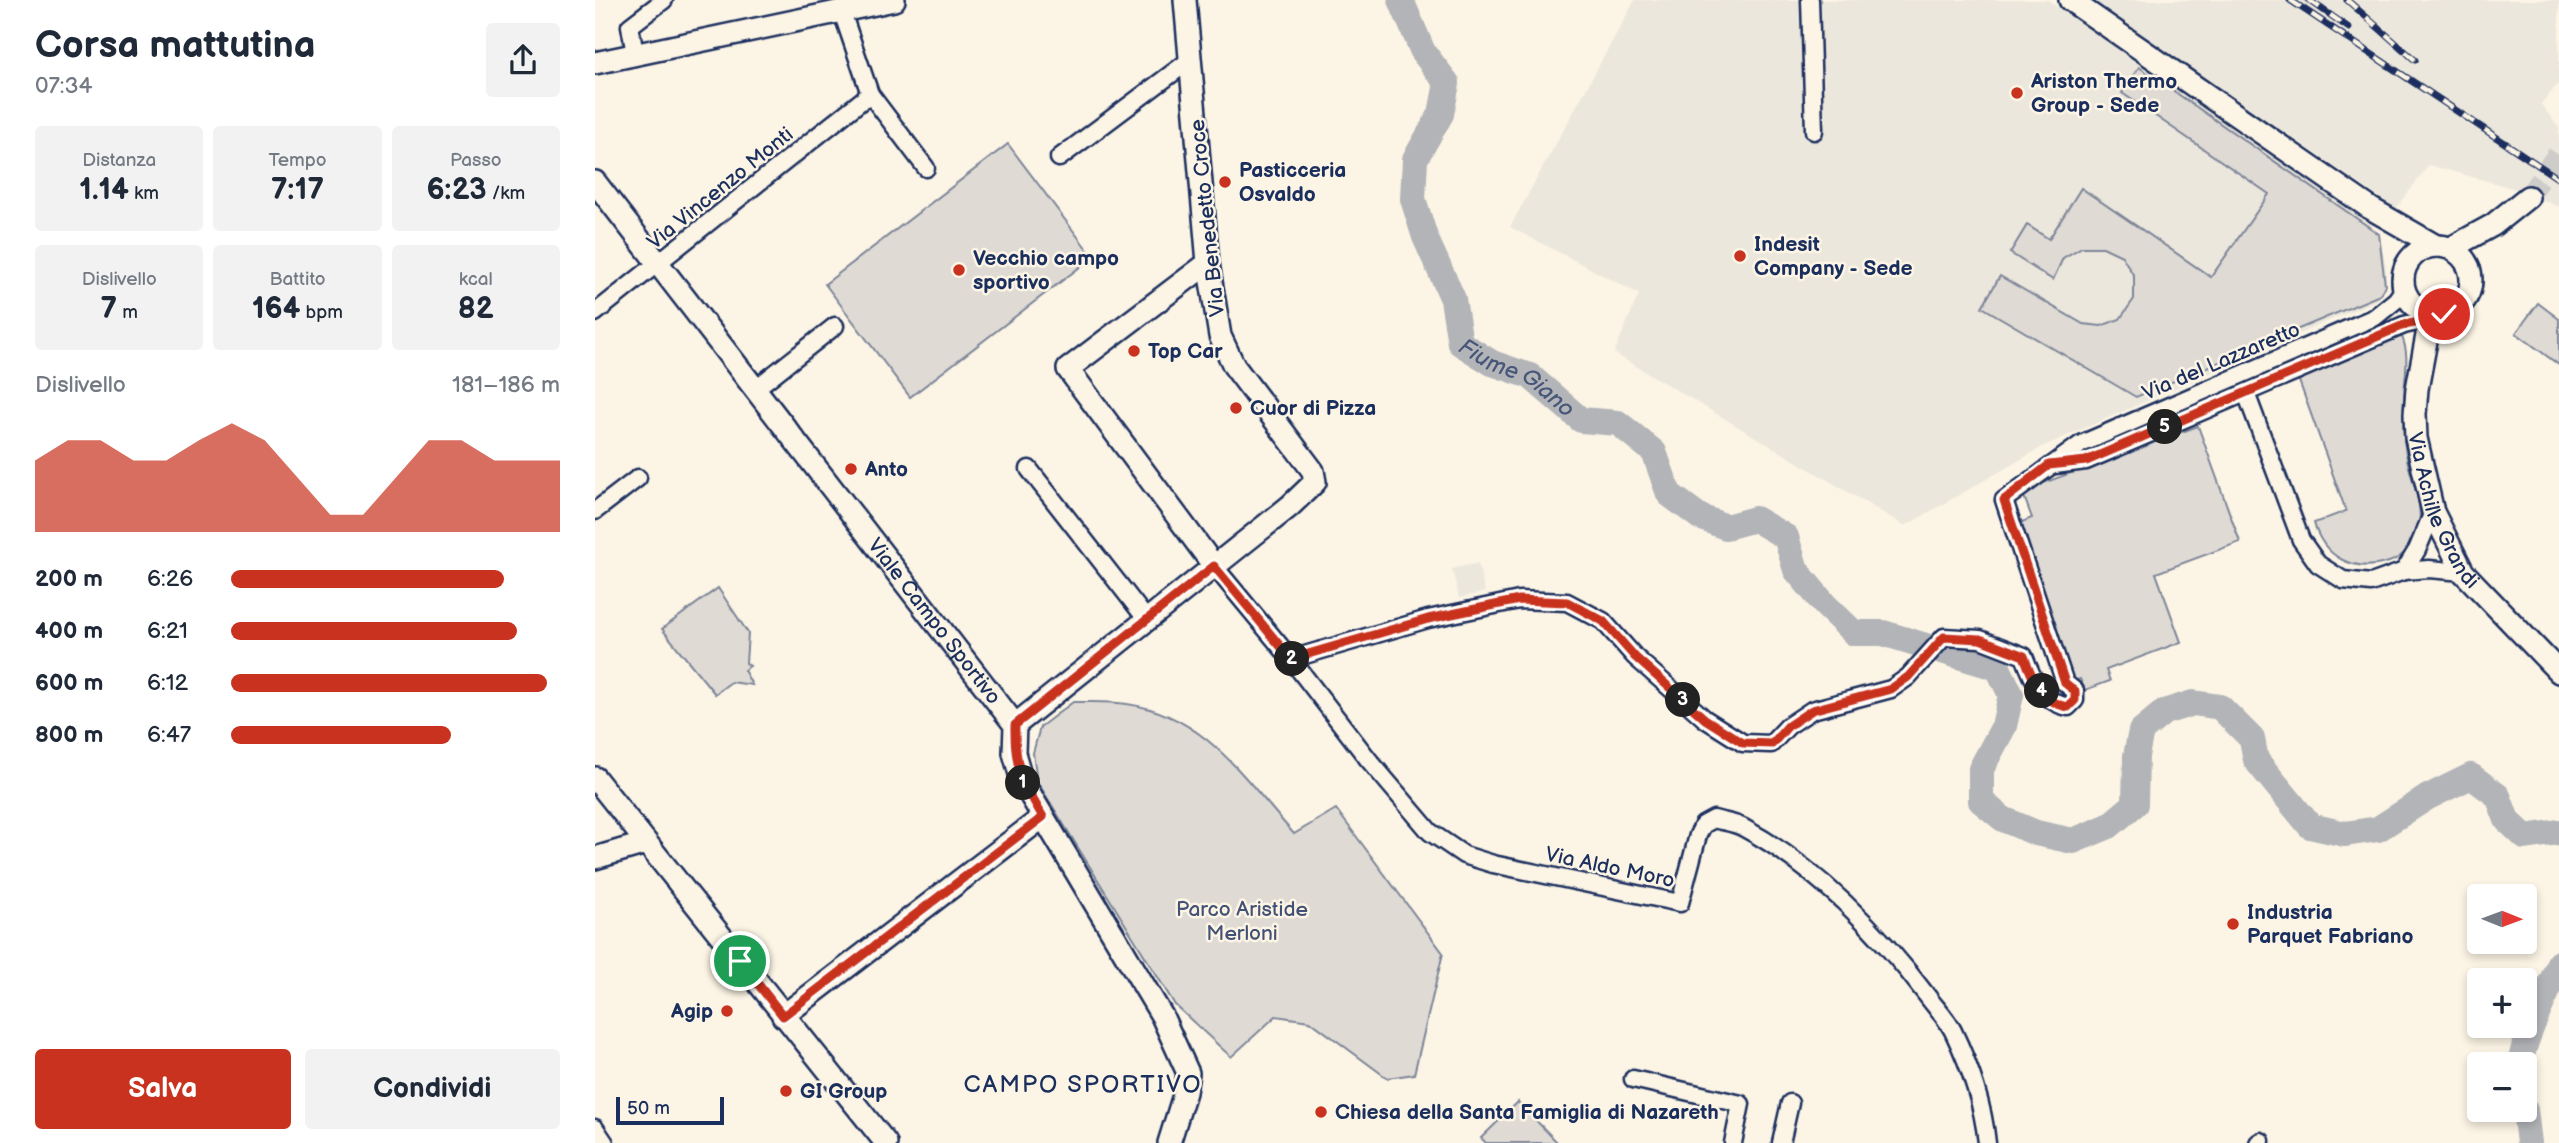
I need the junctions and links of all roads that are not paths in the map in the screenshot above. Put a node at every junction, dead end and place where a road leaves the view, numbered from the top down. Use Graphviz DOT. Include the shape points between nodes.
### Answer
graph roads {
  1 [pos="664,0"];
  2 [pos="894,0"];
  3 [pos="1185,0"];
  4 [pos="1810,0"];
  5 [pos="2070,0"];
  6 [pos="842,12"];
  7 [pos="635,54"];
  8 [pos="1190,60"];
  9 [pos="595,63"];
  10 [pos="870,94"];
  11 [pos="1814,131"];
  12 [pos="1059,158"];
  13 [pos="926,167"];
  14 [pos="595,182"];
  15 [pos="2528,197"];
  16 [pos="2371,208"];
  17 [pos="2443,247"];
  18 [pos="2409,261"];
  19 [pos="659,264"];
  20 [pos="1208,264"];
  21 [pos="2404,289"];
  22 [pos="595,313"];
  23 [pos="2431,317"];
  24 [pos="835,326"];
  25 [pos="755,389"];
  26 [pos="2246,394"];
  27 [pos="2049,465"];
  28 [pos="1029,469"];
  29 [pos="638,478"];
  30 [pos="595,511"];
  31 [pos="2433,512"];
  32 [pos="1214,566"];
  33 [pos="2404,571"];
  34 [pos="2463,572"];
  35 [pos="1147,620"];
  36 [pos="1291,659"];
  37 [pos="2559,671"];
  38 [pos="1015,725"];
  39 [pos="595,778"];
  40 [pos="1043,817"];
  41 [pos="646,843"];
  42 [pos="595,858"];
  43 [pos="783,1016"];
  44 [pos="1633,1079"];
  45 [pos="1790,1102"];
  46 [pos="595,1128"];
  47 [pos="605,1143"];
  48 [pos="886,1143"];
  49 [pos="1169,1143"];
  50 [pos="1733,1143"];
  51 [pos="1781,1143"];
  52 [pos="1987,1143"];
  1 -- 7 [label="street" via="630,26"];
  2 -- 6 [label="street"];
  3 -- 8 [label="street, Via Benedetto Croce"];
  4 -- 11 [label="street"];
  5 -- 16 [label="street"];
  6 -- 7 [label="street"];
  6 -- 10 [label="street"];
  7 -- 9 [label="street"];
  8 -- 12 [label="street"];
  8 -- 20 [label="street, Via Benedetto Croce"];
  10 -- 13 [label="street"];
  10 -- 19 [label="street, Via Vincenzo Monti"];
  14 -- 19 [label="street, Viale Campo Sportivo"];
  15 -- 17 [label="street" via="2493,225"];
  16 -- 17 [label="street"];
  16 -- 18 [label="street" via="2400,239"];
  17 -- 18 [label="street" via="2424,248"];
  17 -- 23 [label="street" via="2466,262 2471,282 2464,301 2451,312"];
  18 -- 21 [label="street"];
  19 -- 22 [label="street, Via Vincenzo Monti"];
  19 -- 25 [label="street, Viale Campo Sportivo"];
  20 -- 32 [label="street, Via Benedetto Croce" via="1220,336 1234,366 1315,476 1311,487"];
  20 -- 32 [label="street" via="1068,369"];
  21 -- 23 [label="street" via="2414,306"];
  21 -- 27 [label="street, Via del Lazzaretto" via="2375,317 2081,444"];
  23 -- 26 [label="street, Via del Lazzaretto"];
  23 -- 31 [label="street, Via Achille Grandi" via="2415,414"];
  24 -- 25 [label="street"];
  25 -- 38 [label="street, Viale Campo Sportivo"];
  26 -- 27 [label="street, Via del Lazzaretto" via="2086,461"];
  26 -- 33 [label="street, Via del Lazzaretto" via="2301,540 2318,564 2343,580 2371,583"];
  27 -- 36 [label="street, Via del Lazzaretto" via="2004,500 2065,683 2075,691 2075,700 2068,707 2043,694 2024,656 1980,639 1944,637 1891,689 1812,710 1772,744 1743,743 1705,719 1635,657 1603,621 1567,602 1519,600 1428,619"];
  28 -- 35 [label="street"];
  29 -- 30 [label="street"];
  31 -- 33 [label="street"];
  31 -- 34 [label="street, Via Achille Grandi"];
  32 -- 35 [label="street, Via Benedetto Croce"];
  32 -- 36 [label="street, Via Aldo Moro"];
  33 -- 34 [label="street, Via del Lazzaretto"];
  34 -- 37 [label="street, Via Achille Grandi"];
  35 -- 38 [label="street, Via Benedetto Croce"];
  36 -- 52 [label="street, Via Aldo Moro" via="1430,832 1464,855 1680,903 1698,835 1703,825 1714,819 1742,826 1795,861 1887,946 1952,1029 1984,1116"];
  38 -- 40 [label="street, Viale Campo Sportivo" via="1014,753 1022,781"];
  39 -- 41 [label="street"];
  40 -- 43 [label="street"];
  40 -- 49 [label="street, Viale Campo Sportivo" via="1162,1016 1188,1073"];
  41 -- 42 [label="street"];
  41 -- 43 [label="street"];
  43 -- 48 [label="street"];
  44 -- 50 [label="street" via="1741,1104"];
  45 -- 51 [label="street"];
  46 -- 47 [label="street"];
}
